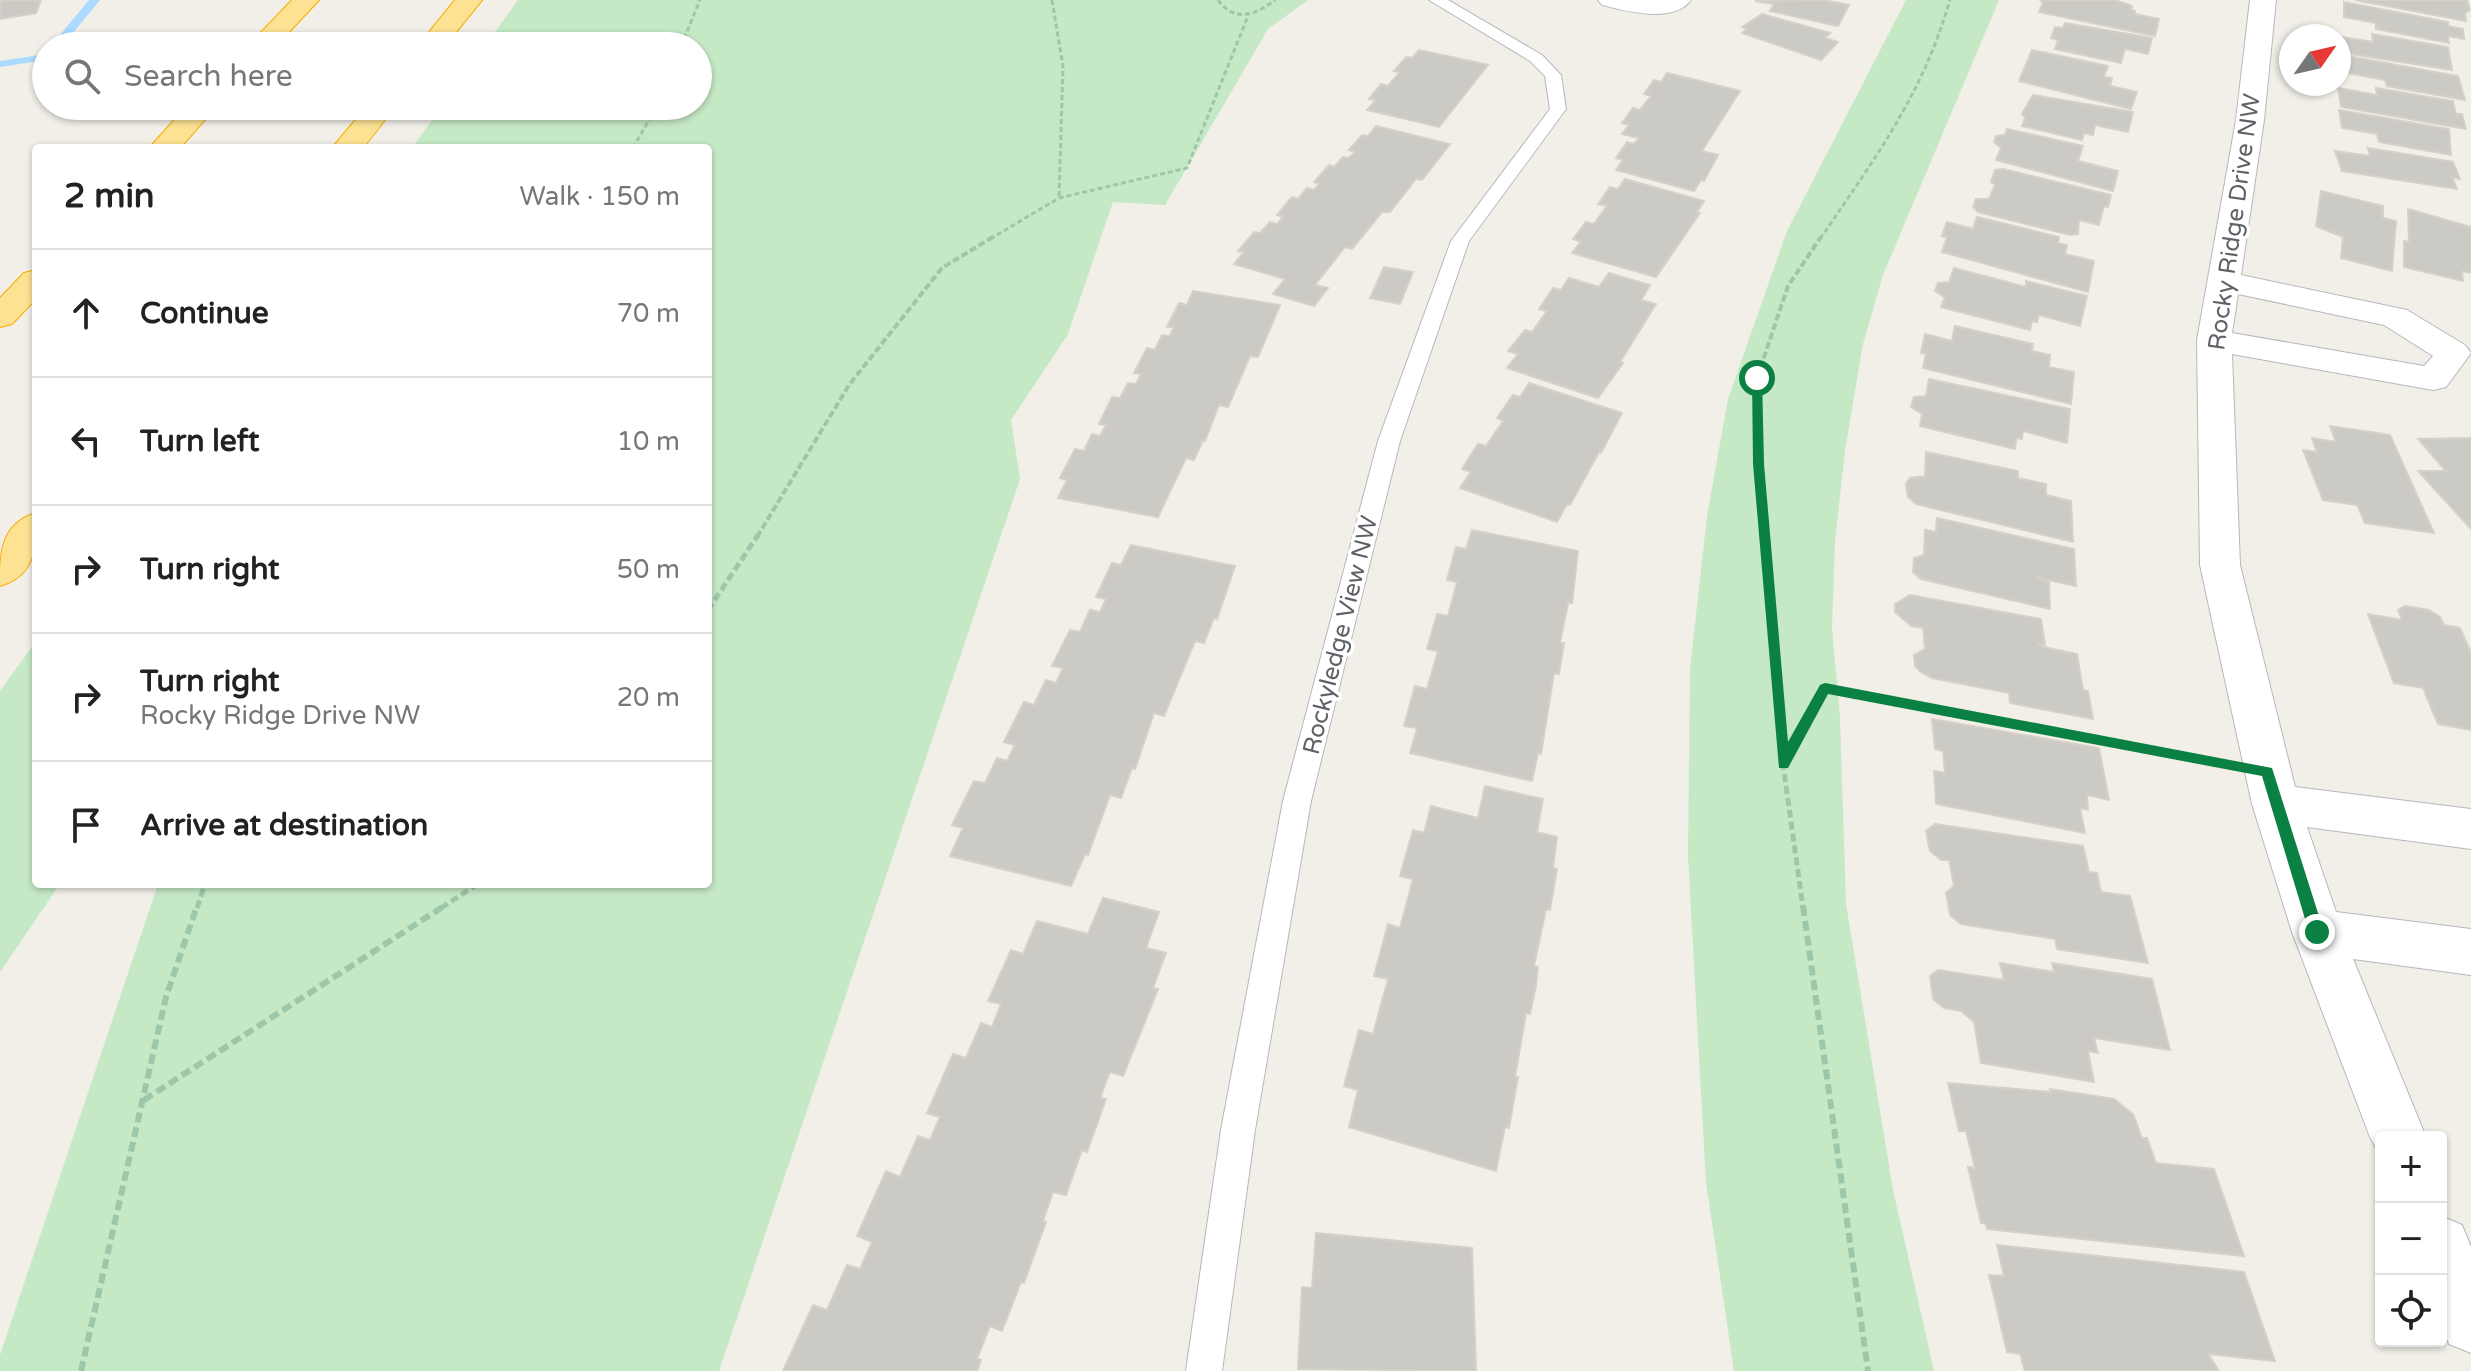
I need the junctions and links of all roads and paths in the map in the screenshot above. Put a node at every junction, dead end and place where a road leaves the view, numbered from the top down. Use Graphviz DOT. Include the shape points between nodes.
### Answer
graph roads {
  1 [pos="279,0"];
  2 [pos="306,0"];
  3 [pos="469,0"];
  4 [pos="700,0"];
  5 [pos="1052,0"];
  6 [pos="1218,0"];
  7 [pos="1275,0"];
  8 [pos="1437,0"];
  9 [pos="1611,0"];
  10 [pos="1678,0"];
  11 [pos="1950,0"];
  12 [pos="2263,0"];
  13 [pos="1248,16"];
  14 [pos="250,32"];
  15 [pos="275,32"];
  16 [pos="443,32"];
  17 [pos="687,32"];
  18 [pos="189,120"];
  19 [pos="370,120"];
  20 [pos="649,120"];
  21 [pos="168,144"];
  22 [pos="350,144"];
  23 [pos="635,144"];
  24 [pos="1059,198"];
  25 [pos="2222,281"];
  26 [pos="32,284"];
  27 [pos="0,317"];
  28 [pos="2214,340"];
  29 [pos="32,532"];
  30 [pos="0,571"];
  31 [pos="712,604"];
  32 [pos="1783,764"];
  33 [pos="2271,788"];
  34 [pos="2471,829"];
  35 [pos="204,888"];
  36 [pos="472,888"];
  37 [pos="2317,932"];
  38 [pos="2471,952"];
  39 [pos="143,1100"];
  40 [pos="2396,1131"];
  41 [pos="2447,1261"];
  42 [pos="2471,1322"];
  43 [pos="81,1371"];
  44 [pos="1204,1371"];
  45 [pos="1868,1371"];
  1 -- 14 [label="highway"];
  2 -- 15 [label="highway"];
  3 -- 16 [label="highway"];
  4 -- 17 [label="path"];
  5 -- 24 [label="path" via="1063,66"];
  6 -- 13 [label="path" via="1231,15"];
  7 -- 13 [label="path"];
  8 -- 44 [label="lane, Rockyledge View NW" via="1536,58 1553,75 1558,109 1460,241 1389,441 1297,801 1238,1130"];
  9 -- 10 [label="street" via="1650,8"];
  11 -- 32 [label="path" via="1937,44 1902,118 1788,286 1757,378 1758,464"];
  12 -- 25 [label="street, Rocky Ridge Drive NW" via="2250,120"];
  13 -- 24 [label="path" via="1187,168"];
  18 -- 21 [label="highway"];
  19 -- 22 [label="highway"];
  20 -- 23 [label="path"];
  24 -- 31 [label="path" via="942,268 849,385"];
  25 -- 28 [label="street, Rocky Ridge Drive NW"];
  25 -- 28 [label="street" via="2395,317 2453,353 2433,379"];
  26 -- 27 [label="highway"];
  28 -- 33 [label="street, Rocky Ridge Drive NW" via="2220,565"];
  29 -- 30 [label="highway"];
  32 -- 33 [label="path" via="1825,688"];
  32 -- 45 [label="path"];
  33 -- 34 [label="street"];
  33 -- 37 [label="street, Rocky Ridge Drive NW"];
  35 -- 39 [label="path" via="166,997"];
  36 -- 39 [label="path"];
  37 -- 38 [label="street"];
  37 -- 40 [label="street, Rocky Ridge Drive NW"];
  39 -- 43 [label="path"];
  41 -- 42 [label="street"];
}
